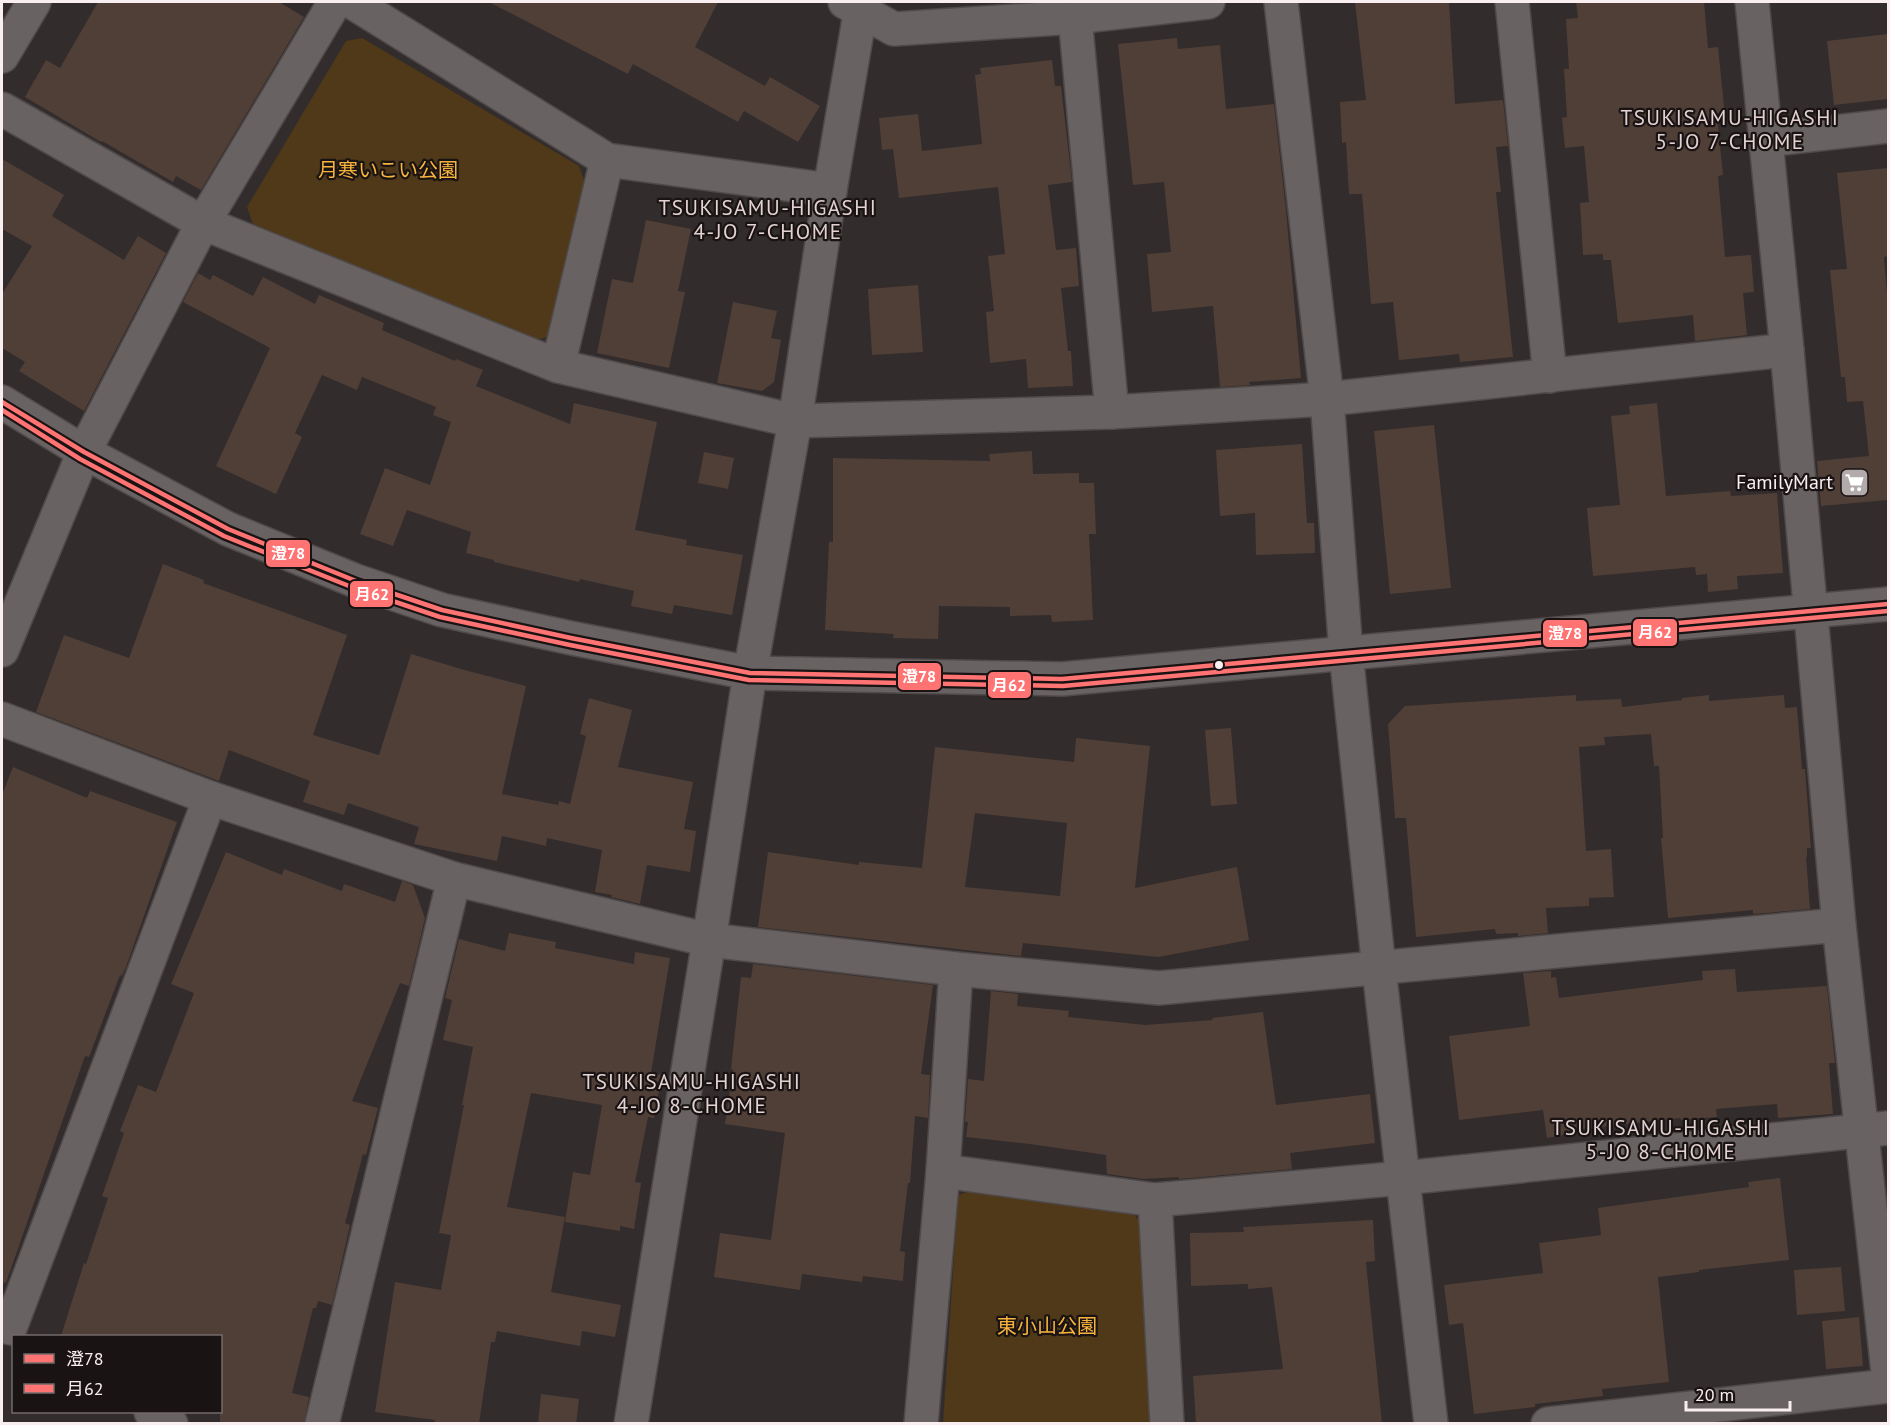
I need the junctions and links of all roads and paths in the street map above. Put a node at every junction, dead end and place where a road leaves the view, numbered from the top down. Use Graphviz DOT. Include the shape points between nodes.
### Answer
graph roads {
  1 [pos="34,2"];
  2 [pos="336,2"];
  3 [pos="352,2"];
  4 [pos="1208,2"];
  5 [pos="1281,2"];
  6 [pos="1512,2"];
  7 [pos="1752,2"];
  8 [pos="856,5"];
  9 [pos="1075,17"];
  10 [pos="2,56"];
  11 [pos="2,109"];
  12 [pos="1888,126"];
  13 [pos="1766,140"];
  14 [pos="607,160"];
  15 [pos="830,190"];
  16 [pos="203,223"];
  17 [pos="1787,350"];
  18 [pos="558,366"];
  19 [pos="1550,376"];
  20 [pos="1326,399"];
  21 [pos="2,402"];
  22 [pos="1113,412"];
  23 [pos="795,421"];
  24 [pos="84,452"];
  25 [pos="1888,604"];
  26 [pos="1810,612"];
  27 [pos="2,650"];
  28 [pos="1346,653"];
  29 [pos="750,673"];
  30 [pos="2,719"];
  31 [pos="210,798"];
  32 [pos="454,879"];
  33 [pos="1839,925"];
  34 [pos="709,940"];
  35 [pos="956,969"];
  36 [pos="1379,969"];
  37 [pos="1876,1130"];
  38 [pos="943,1171"];
  39 [pos="1403,1178"];
  40 [pos="1155,1200"];
  41 [pos="12,1328"];
  42 [pos="1888,1372"];
  43 [pos="1888,1386"];
  44 [pos="153,1413"];
  45 [pos="171,1424"];
  46 [pos="322,1424"];
  47 [pos="631,1424"];
  48 [pos="921,1424"];
  49 [pos="1167,1424"];
  50 [pos="1431,1424"];
  51 [pos="1548,1424"];
  1 -- 10 [label="street"];
  2 -- 16 [label="street"];
  3 -- 14 [label="street"];
  4 -- 9 [label="street"];
  5 -- 20 [label="street"];
  6 -- 19 [label="street"];
  7 -- 13 [label="street"];
  8 -- 9 [label="street" via="894,28"];
  8 -- 15 [label="street"];
  9 -- 22 [label="street"];
  11 -- 16 [label="street"];
  12 -- 13 [label="street"];
  13 -- 17 [label="street"];
  14 -- 15 [label="street"];
  14 -- 18 [label="street"];
  15 -- 23 [label="street"];
  16 -- 18 [label="street"];
  16 -- 24 [label="street"];
  17 -- 19 [label="street"];
  17 -- 26 [label="street"];
  18 -- 23 [label="street"];
  19 -- 20 [label="street"];
  20 -- 22 [label="street"];
  20 -- 28 [label="street"];
  21 -- 24 [label="street"];
  22 -- 23 [label="street"];
  23 -- 29 [label="street"];
  24 -- 27 [label="street"];
  24 -- 29 [label="street" via="228,529 378,589 442,610"];
  25 -- 26 [label="street"];
  26 -- 28 [label="street"];
  26 -- 33 [label="street"];
  28 -- 29 [label="street" via="1062,679"];
  28 -- 36 [label="street"];
  29 -- 34 [label="street"];
  30 -- 31 [label="street"];
  31 -- 32 [label="street"];
  31 -- 41 [label="street"];
  32 -- 34 [label="street"];
  32 -- 46 [label="street"];
  33 -- 36 [label="street"];
  33 -- 37 [label="street"];
  34 -- 35 [label="street"];
  34 -- 47 [label="street"];
  35 -- 36 [label="street" via="1159,988"];
  35 -- 38 [label="street"];
  36 -- 39 [label="street"];
  37 -- 39 [label="street"];
  37 -- 42 [label="street"];
  38 -- 40 [label="street"];
  38 -- 48 [label="street"];
  39 -- 40 [label="street"];
  39 -- 50 [label="street"];
  40 -- 49 [label="street"];
  43 -- 51 [label="street"];
  44 -- 45 [label="street"];
}
